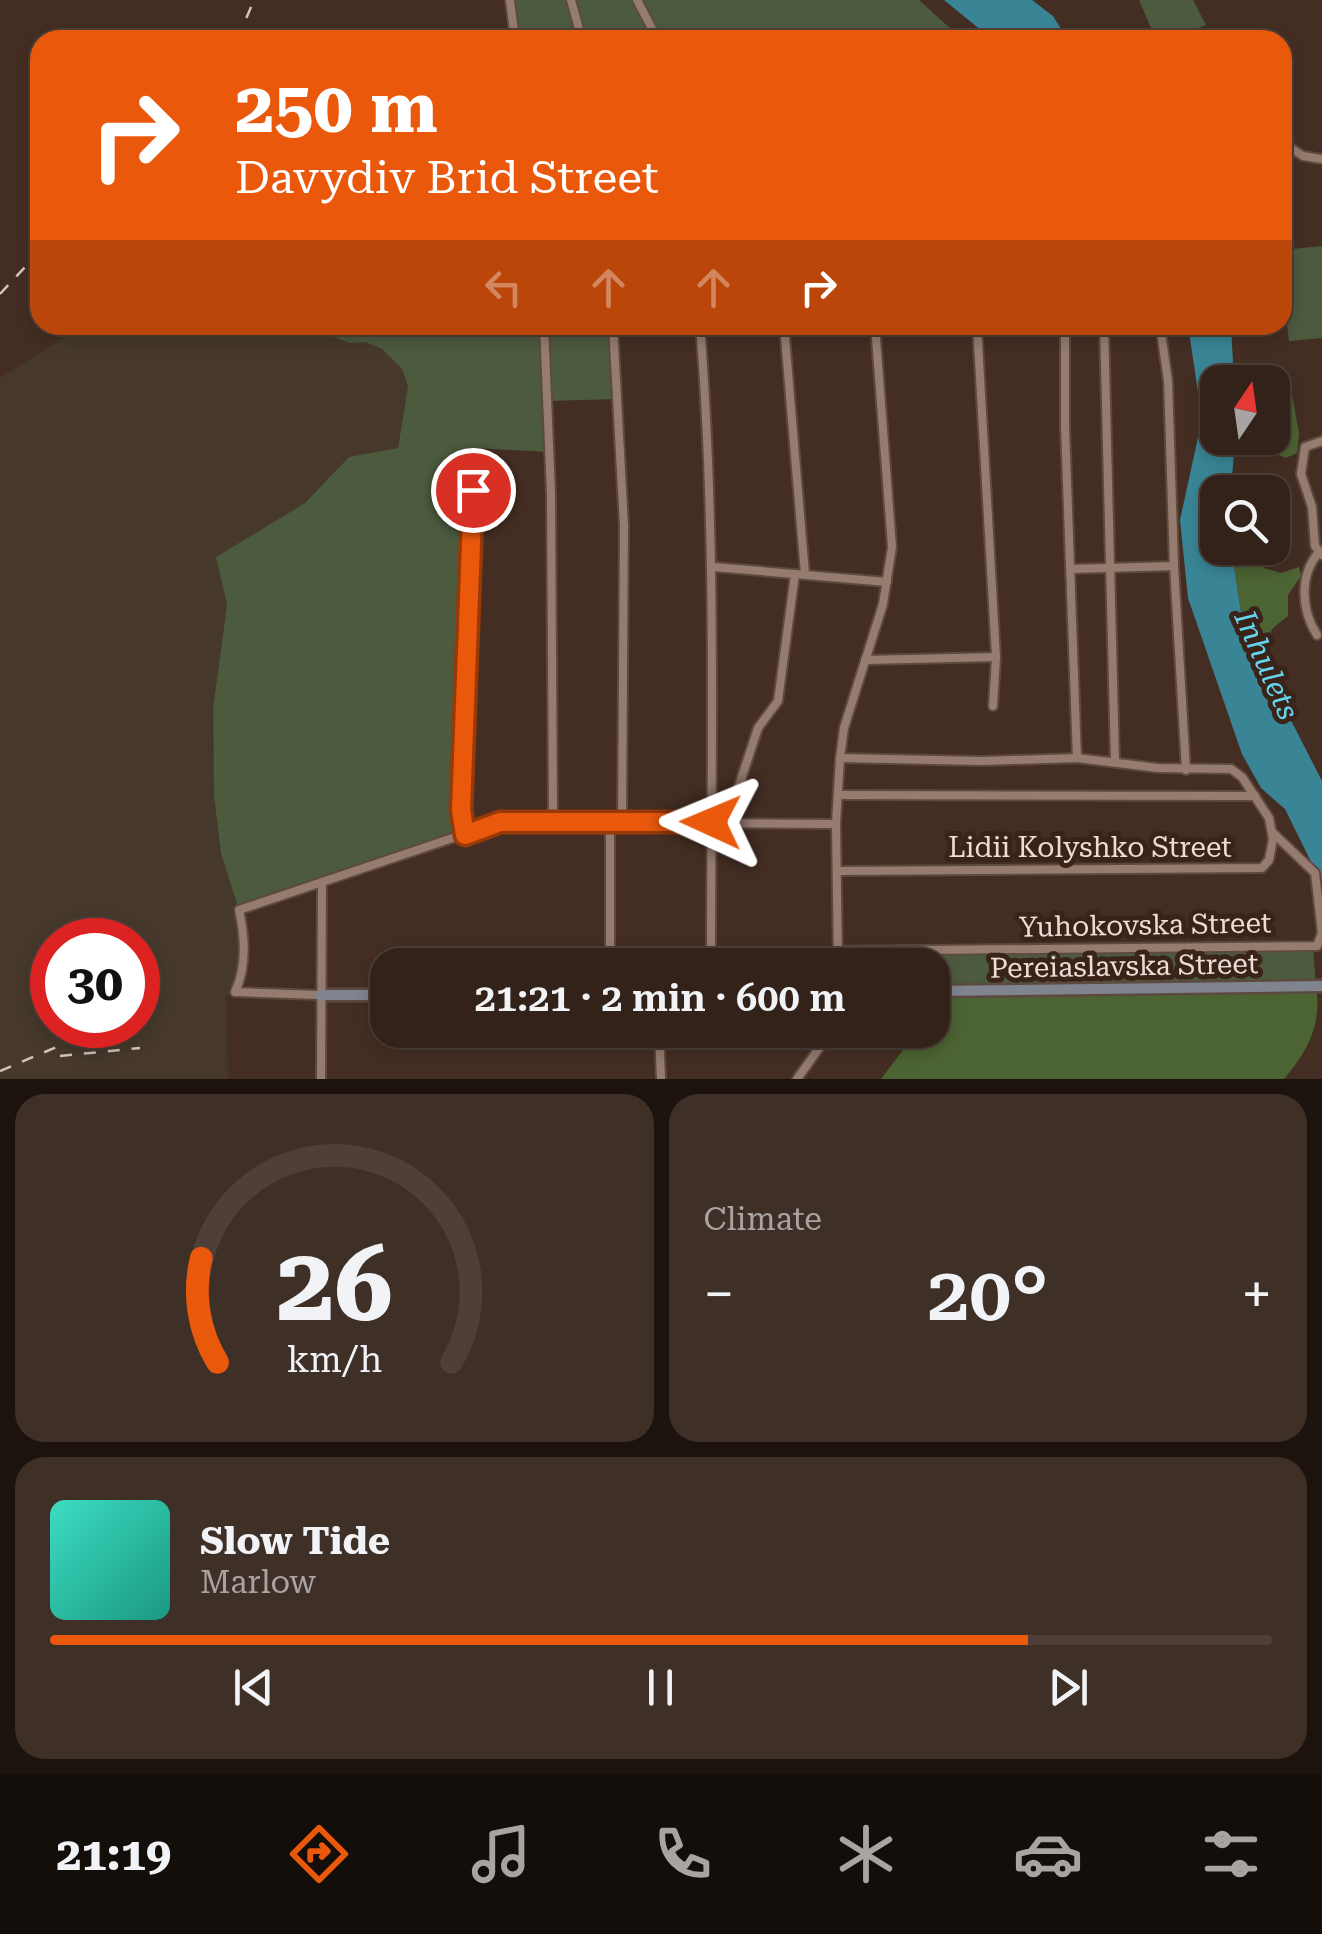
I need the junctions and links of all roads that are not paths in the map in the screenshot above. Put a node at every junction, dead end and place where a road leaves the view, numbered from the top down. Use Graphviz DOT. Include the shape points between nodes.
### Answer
graph roads {
  1 [pos="510,0"];
  2 [pos="572,0"];
  3 [pos="636,0"];
  4 [pos="514,30"];
  5 [pos="580,30"];
  6 [pos="652,30"];
  7 [pos="1292,149"];
  8 [pos="1322,159"];
  9 [pos="544,335"];
  10 [pos="614,335"];
  11 [pos="701,335"];
  12 [pos="785,335"];
  13 [pos="877,335"];
  14 [pos="977,335"];
  15 [pos="1065,335"];
  16 [pos="1104,335"];
  17 [pos="1161,335"];
  18 [pos="1322,441"];
  19 [pos="473,490"];
  20 [pos="1320,553"];
  21 [pos="1174,566"];
  22 [pos="714,568"];
  23 [pos="1109,568"];
  24 [pos="1071,569"];
  25 [pos="795,574"];
  26 [pos="806,574"];
  27 [pos="887,582"];
  28 [pos="1317,635"];
  29 [pos="996,657"];
  30 [pos="865,660"];
  31 [pos="993,706"];
  32 [pos="840,758"];
  33 [pos="1077,758"];
  34 [pos="1114,761"];
  35 [pos="1186,770"];
  36 [pos="838,795"];
  37 [pos="1256,796"];
  38 [pos="553,820"];
  39 [pos="610,821"];
  40 [pos="622,821"];
  41 [pos="711,822"];
  42 [pos="727,822"];
  43 [pos="836,824"];
  44 [pos="1272,832"];
  45 [pos="465,835"];
  46 [pos="838,871"];
  47 [pos="322,882"];
  48 [pos="610,948"];
  49 [pos="711,948"];
  50 [pos="838,948"];
  51 [pos="950,950"];
  52 [pos="1319,986"];
  53 [pos="950,992"];
  54 [pos="370,994"];
  55 [pos="320,995"];
  56 [pos="660,1048"];
  57 [pos="819,1048"];
  58 [pos="321,1079"];
  59 [pos="661,1079"];
  60 [pos="797,1079"];
  1 -- 4 [label="street"];
  2 -- 5 [label="street"];
  3 -- 6 [label="street"];
  7 -- 8 [label="street"];
  9 -- 38 [label="street"];
  10 -- 40 [label="street" via="624,526"];
  11 -- 22 [label="street"];
  12 -- 26 [label="street"];
  13 -- 27 [label="street" via="892,538"];
  14 -- 29 [label="street"];
  15 -- 24 [label="street"];
  16 -- 23 [label="street"];
  17 -- 21 [label="street"];
  18 -- 20 [label="street" via="1305,448 1301,474"];
  19 -- 45 [label="street"];
  20 -- 28 [label="street" via="1308,564 1304,586"];
  21 -- 23 [label="street"];
  21 -- 35 [label="street"];
  22 -- 25 [label="street"];
  22 -- 41 [label="street"];
  23 -- 24 [label="street"];
  23 -- 34 [label="street"];
  24 -- 33 [label="street"];
  25 -- 26 [label="street"];
  25 -- 42 [label="street" via="778,700 758,728"];
  26 -- 27 [label="street"];
  27 -- 30 [label="street"];
  29 -- 30 [label="street"];
  29 -- 31 [label="street"];
  30 -- 32 [label="street"];
  32 -- 33 [label="street"];
  32 -- 36 [label="street"];
  33 -- 34 [label="street"];
  34 -- 35 [label="street"];
  35 -- 37 [label="street" via="1231,769"];
  36 -- 37 [label="street"];
  36 -- 43 [label="street"];
  37 -- 44 [label="street, Lidii Kolyshko Street"];
  38 -- 39 [label="street"];
  38 -- 45 [label="street" via="500,822"];
  39 -- 40 [label="street"];
  39 -- 48 [label="street"];
  40 -- 41 [label="street"];
  41 -- 42 [label="street"];
  41 -- 49 [label="street"];
  42 -- 43 [label="street"];
  43 -- 46 [label="street"];
  44 -- 46 [label="street, Lidii Kolyshko Street" via="1262,868"];
  44 -- 51 [label="street, Yuhokovska Street" via="1315,873 1322,933 1317,946"];
  45 -- 47 [label="street"];
  46 -- 50 [label="street"];
  47 -- 55 [label="street"];
  47 -- 55 [label="street" via="239,910 242,976 234,992"];
  52 -- 53 [label="street, Pereiaslavska Street"];
  54 -- 55 [label="street"];
  55 -- 58 [label="street"];
  56 -- 59 [label="street"];
  57 -- 60 [label="street"];
}
